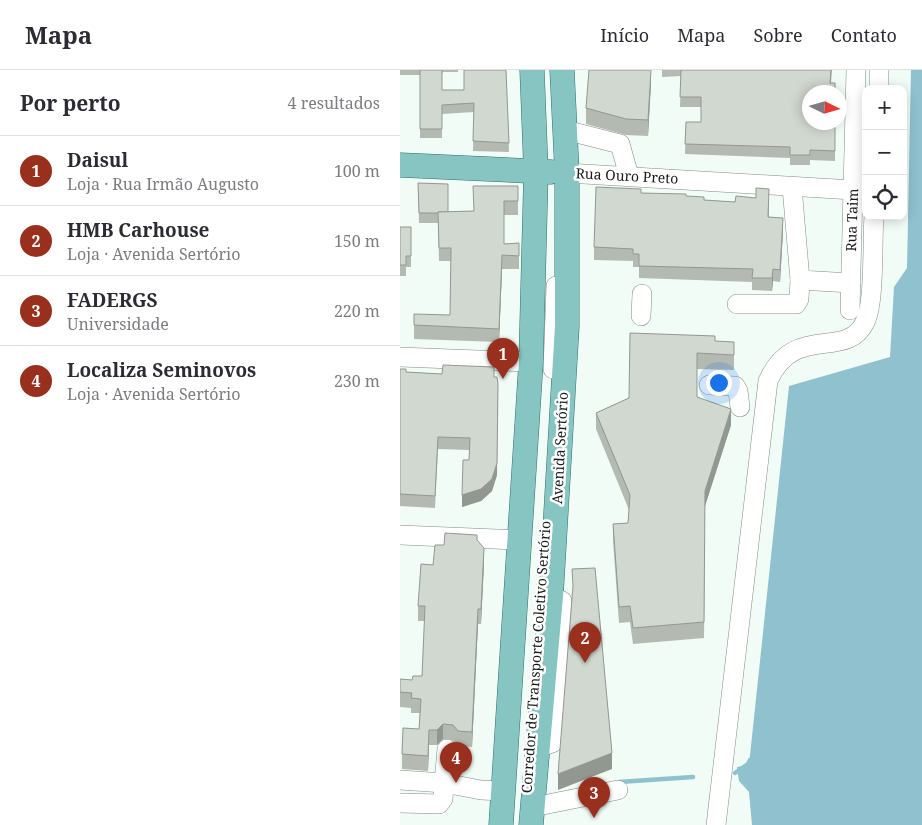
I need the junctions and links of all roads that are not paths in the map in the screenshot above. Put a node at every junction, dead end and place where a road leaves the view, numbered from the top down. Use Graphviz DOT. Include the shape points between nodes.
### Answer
graph roads {
  1 [pos="532,70"];
  2 [pos="540,70"];
  3 [pos="554,70"];
  4 [pos="562,70"];
  5 [pos="856,70"];
  6 [pos="879,70"];
  7 [pos="879,85"];
  8 [pos="565,130"];
  9 [pos="400,165"];
  10 [pos="552,172"];
  11 [pos="629,176"];
  12 [pos="792,187"];
  13 [pos="853,190"];
  14 [pos="874,220"];
  15 [pos="800,280"];
  16 [pos="851,283"];
  17 [pos="642,294"];
  18 [pos="737,304"];
  19 [pos="850,310"];
  20 [pos="641,316"];
  21 [pos="400,357"];
  22 [pos="531,362"];
  23 [pos="709,385"];
  24 [pos="740,407"];
  25 [pos="400,535"];
  26 [pos="519,540"];
  27 [pos="447,749"];
  28 [pos="400,780"];
  29 [pos="444,783"];
  30 [pos="618,790"];
  31 [pos="503,791"];
  32 [pos="400,803"];
  33 [pos="529,819"];
  34 [pos="501,825"];
  35 [pos="510,825"];
  36 [pos="716,825"];
  1 -- 10 [label="main road, Avenida Sertório"];
  2 -- 10 [label="street, Corredor de Transporte Coletivo Sertório"];
  3 -- 10 [label="street, Corredor de Transporte Coletivo Sertório"];
  4 -- 8 [label="main road, Avenida Sertório"];
  5 -- 13 [label="street, Rua Taim"];
  6 -- 7 [label="street"];
  8 -- 10 [label="main road, Avenida Sertório"];
  8 -- 11 [label="street" via="620,144"];
  9 -- 10 [label="main road, Rua Ouro Preto"];
  10 -- 11 [label="street, Rua Ouro Preto"];
  10 -- 22 [label="main road, Avenida Sertório"];
  10 -- 33 [label="street, Corredor de Transporte Coletivo Sertório" via="548,497"];
  10 -- 33 [label="main road, Avenida Sertório" via="567,326 550,596"];
  10 -- 35 [label="street, Corredor de Transporte Coletivo Sertório"];
  11 -- 12 [label="street, Rua Ouro Preto"];
  12 -- 13 [label="street, Rua Ouro Preto"];
  12 -- 15 [label="street"];
  13 -- 16 [label="street, Rua Taim"];
  14 -- 36 [label="street" via="872,285 866,322 858,334 844,341 804,346 786,354 768,381"];
  15 -- 16 [label="street"];
  15 -- 18 [label="street" via="796,304"];
  16 -- 19 [label="street, Rua Taim"];
  17 -- 20 [label="street"];
  21 -- 22 [label="street"];
  22 -- 26 [label="main road, Avenida Sertório"];
  23 -- 24 [label="street" via="735,386"];
  25 -- 26 [label="street"];
  26 -- 31 [label="main road, Avenida Sertório"];
  27 -- 29 [label="street"];
  28 -- 29 [label="street"];
  29 -- 31 [label="street"];
  29 -- 32 [label="street" via="443,799 439,804"];
  30 -- 33 [label="street"];
  31 -- 34 [label="main road, Avenida Sertório"];
}
